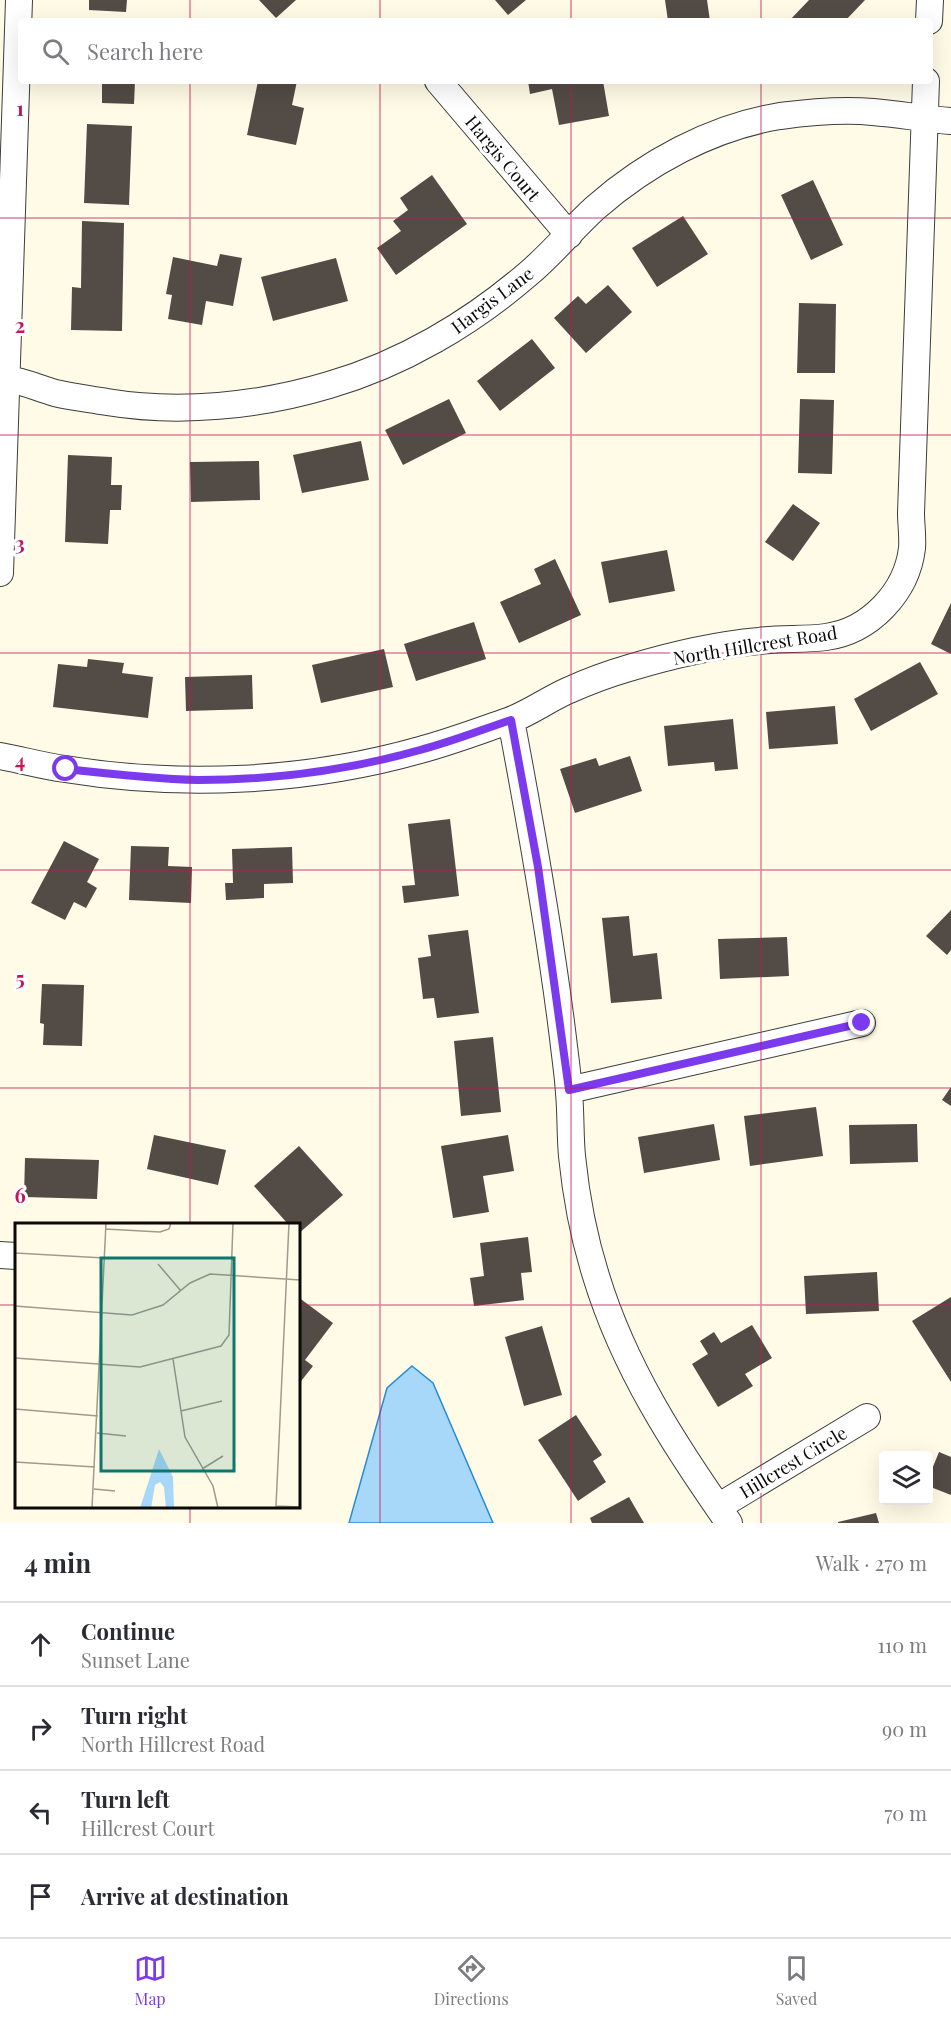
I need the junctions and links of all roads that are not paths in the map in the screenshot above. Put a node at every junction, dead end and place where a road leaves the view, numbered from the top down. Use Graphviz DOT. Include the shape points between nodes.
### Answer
graph roads {
  1 [pos="930,0"];
  2 [pos="12,2"];
  3 [pos="929,18"];
  4 [pos="441,84"];
  5 [pos="926,84"];
  6 [pos="925,119"];
  7 [pos="951,121"];
  8 [pos="569,235"];
  9 [pos="4,379"];
  10 [pos="0,573"];
  11 [pos="511,720"];
  12 [pos="0,756"];
  13 [pos="862,1023"];
  14 [pos="569,1090"];
  15 [pos="0,1255"];
  16 [pos="15,1257"];
  17 [pos="867,1417"];
  18 [pos="724,1515"];
  1 -- 3 [label="street"];
  2 -- 9 [label="street"];
  4 -- 8 [label="street, Hargis Court"];
  5 -- 6 [label="street, North Hillcrest Road"];
  6 -- 7 [label="street, Hargis Lane"];
  6 -- 8 [label="street, Hargis Lane" via="828,111 777,117 727,130 679,150 635,176"];
  6 -- 11 [label="street, North Hillcrest Road" via="910,513 912,547 906,574 893,597 853,629 827,637 760,640 667,658 567,691"];
  8 -- 9 [label="street, Hargis Lane" via="530,273 440,338 330,385 276,398 166,407 111,403"];
  9 -- 10 [label="street"];
  11 -- 12 [label="street, North Hillcrest Road" via="420,750 348,767 274,776 199,780 140,777 66,769"];
  11 -- 14 [label="street" via="538,867"];
  13 -- 14 [label="street"];
  14 -- 18 [label="street" via="572,1157 596,1276 619,1339 648,1400"];
  15 -- 16 [label="street"];
  17 -- 18 [label="street, Hillcrest Circle"];
}
